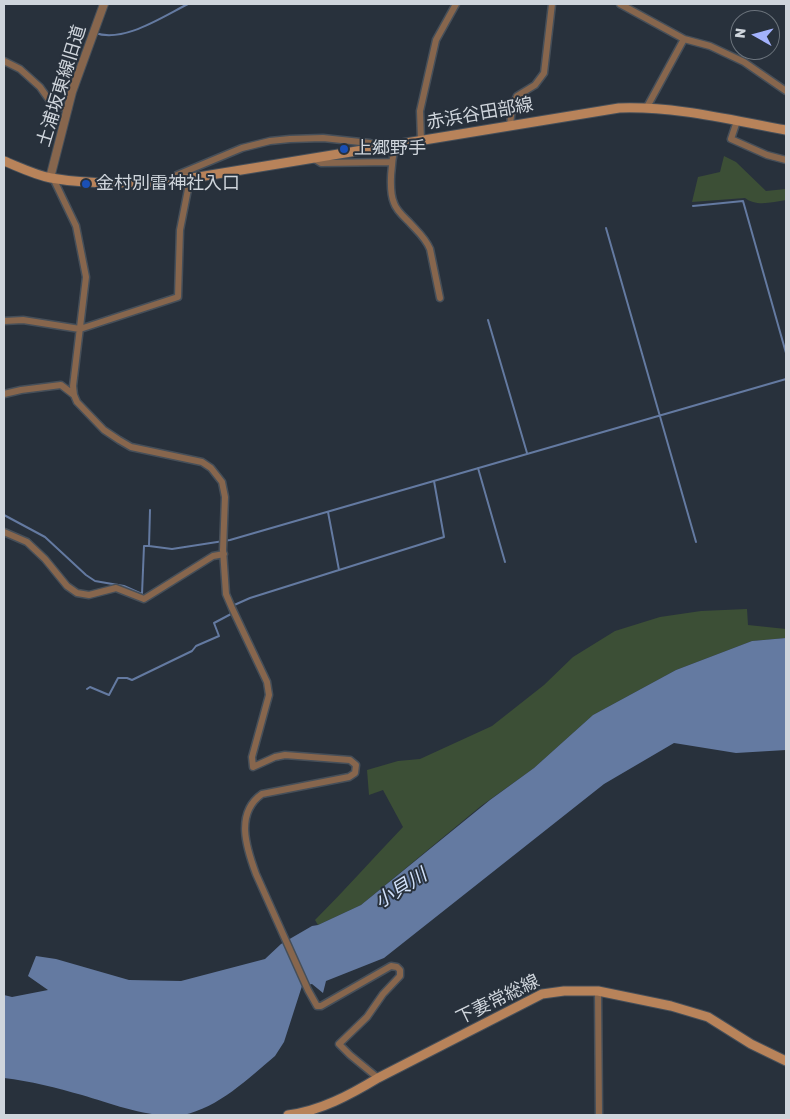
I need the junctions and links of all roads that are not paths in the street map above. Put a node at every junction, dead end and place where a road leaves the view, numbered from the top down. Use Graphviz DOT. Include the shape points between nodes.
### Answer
graph roads {
  1 [pos="104,4"];
  2 [pos="456,4"];
  3 [pos="552,4"];
  4 [pos="620,4"];
  5 [pos="684,38"];
  6 [pos="4,61"];
  7 [pos="786,91"];
  8 [pos="647,107"];
  9 [pos="68,109"];
  10 [pos="737,121"];
  11 [pos="510,125"];
  12 [pos="786,130"];
  13 [pos="421,141"];
  14 [pos="395,145"];
  15 [pos="372,148"];
  16 [pos="313,158"];
  17 [pos="786,160"];
  18 [pos="4,161"];
  19 [pos="392,162"];
  20 [pos="51,178"];
  21 [pos="190,179"];
  22 [pos="174,180"];
  23 [pos="440,298"];
  24 [pos="4,321"];
  25 [pos="80,329"];
  26 [pos="4,394"];
  27 [pos="74,395"];
  28 [pos="4,532"];
  29 [pos="224,554"];
  30 [pos="598,991"];
  31 [pos="786,1061"];
  32 [pos="378,1078"];
  33 [pos="288,1115"];
  34 [pos="599,1115"];
  1 -- 9 [label="street, 土浦坂東線旧道"];
  2 -- 13 [label="street" via="436,40 420,111"];
  3 -- 11 [label="street" via="544,73 535,85 517,96"];
  4 -- 5 [label="street"];
  5 -- 7 [label="street" via="744,62"];
  5 -- 8 [label="street"];
  6 -- 9 [label="street" via="20,69 40,87 52,104"];
  8 -- 10 [label="main road, 赤浜谷田部線"];
  8 -- 11 [label="main road, 赤浜谷田部線" via="593,111"];
  9 -- 20 [label="street, 土浦坂東線旧道"];
  10 -- 12 [label="main road, 赤浜谷田部線"];
  10 -- 17 [label="street" via="731,139"];
  11 -- 13 [label="main road, 赤浜谷田部線"];
  13 -- 14 [label="main road, 赤浜谷田部線"];
  14 -- 15 [label="main road, 赤浜谷田部線"];
  14 -- 19 [label="street"];
  15 -- 16 [label="main road, 赤浜谷田部線"];
  15 -- 22 [label="street" via="370,143 348,140 290,138 270,141 242,148 176,175"];
  16 -- 19 [label="street" via="321,163"];
  16 -- 21 [label="main road, 赤浜谷田部線"];
  18 -- 20 [label="main road, 赤浜谷田部線"];
  19 -- 23 [label="street" via="394,204 430,249"];
  20 -- 22 [label="main road, 赤浜谷田部線" via="119,183"];
  20 -- 25 [label="street" via="76,226 83,259 86,277"];
  21 -- 22 [label="main road, 赤浜谷田部線"];
  21 -- 25 [label="street" via="180,230 178,297"];
  24 -- 25 [label="street" via="23,320"];
  25 -- 27 [label="street"];
  26 -- 27 [label="street" via="61,385"];
  27 -- 29 [label="street" via="104,430 131,447 202,462 211,468 222,482 225,497"];
  28 -- 29 [label="street" via="27,542 67,586 77,593 89,595 116,588 144,599 213,556"];
  29 -- 32 [label="street" via="226,594 269,689 252,757 253,767 274,757 285,756 350,760 356,768 349,777 262,794 249,807 244,829 249,854 317,1006 392,966 400,970 400,976 382,994 367,1017 339,1044"];
  30 -- 31 [label="main road, 下妻常総線" via="708,1017 750,1044"];
  30 -- 32 [label="main road, 下妻常総線" via="542,994"];
  30 -- 34 [label="street"];
  32 -- 33 [label="main road, 下妻常総線" via="356,1092 314,1110"];
}
